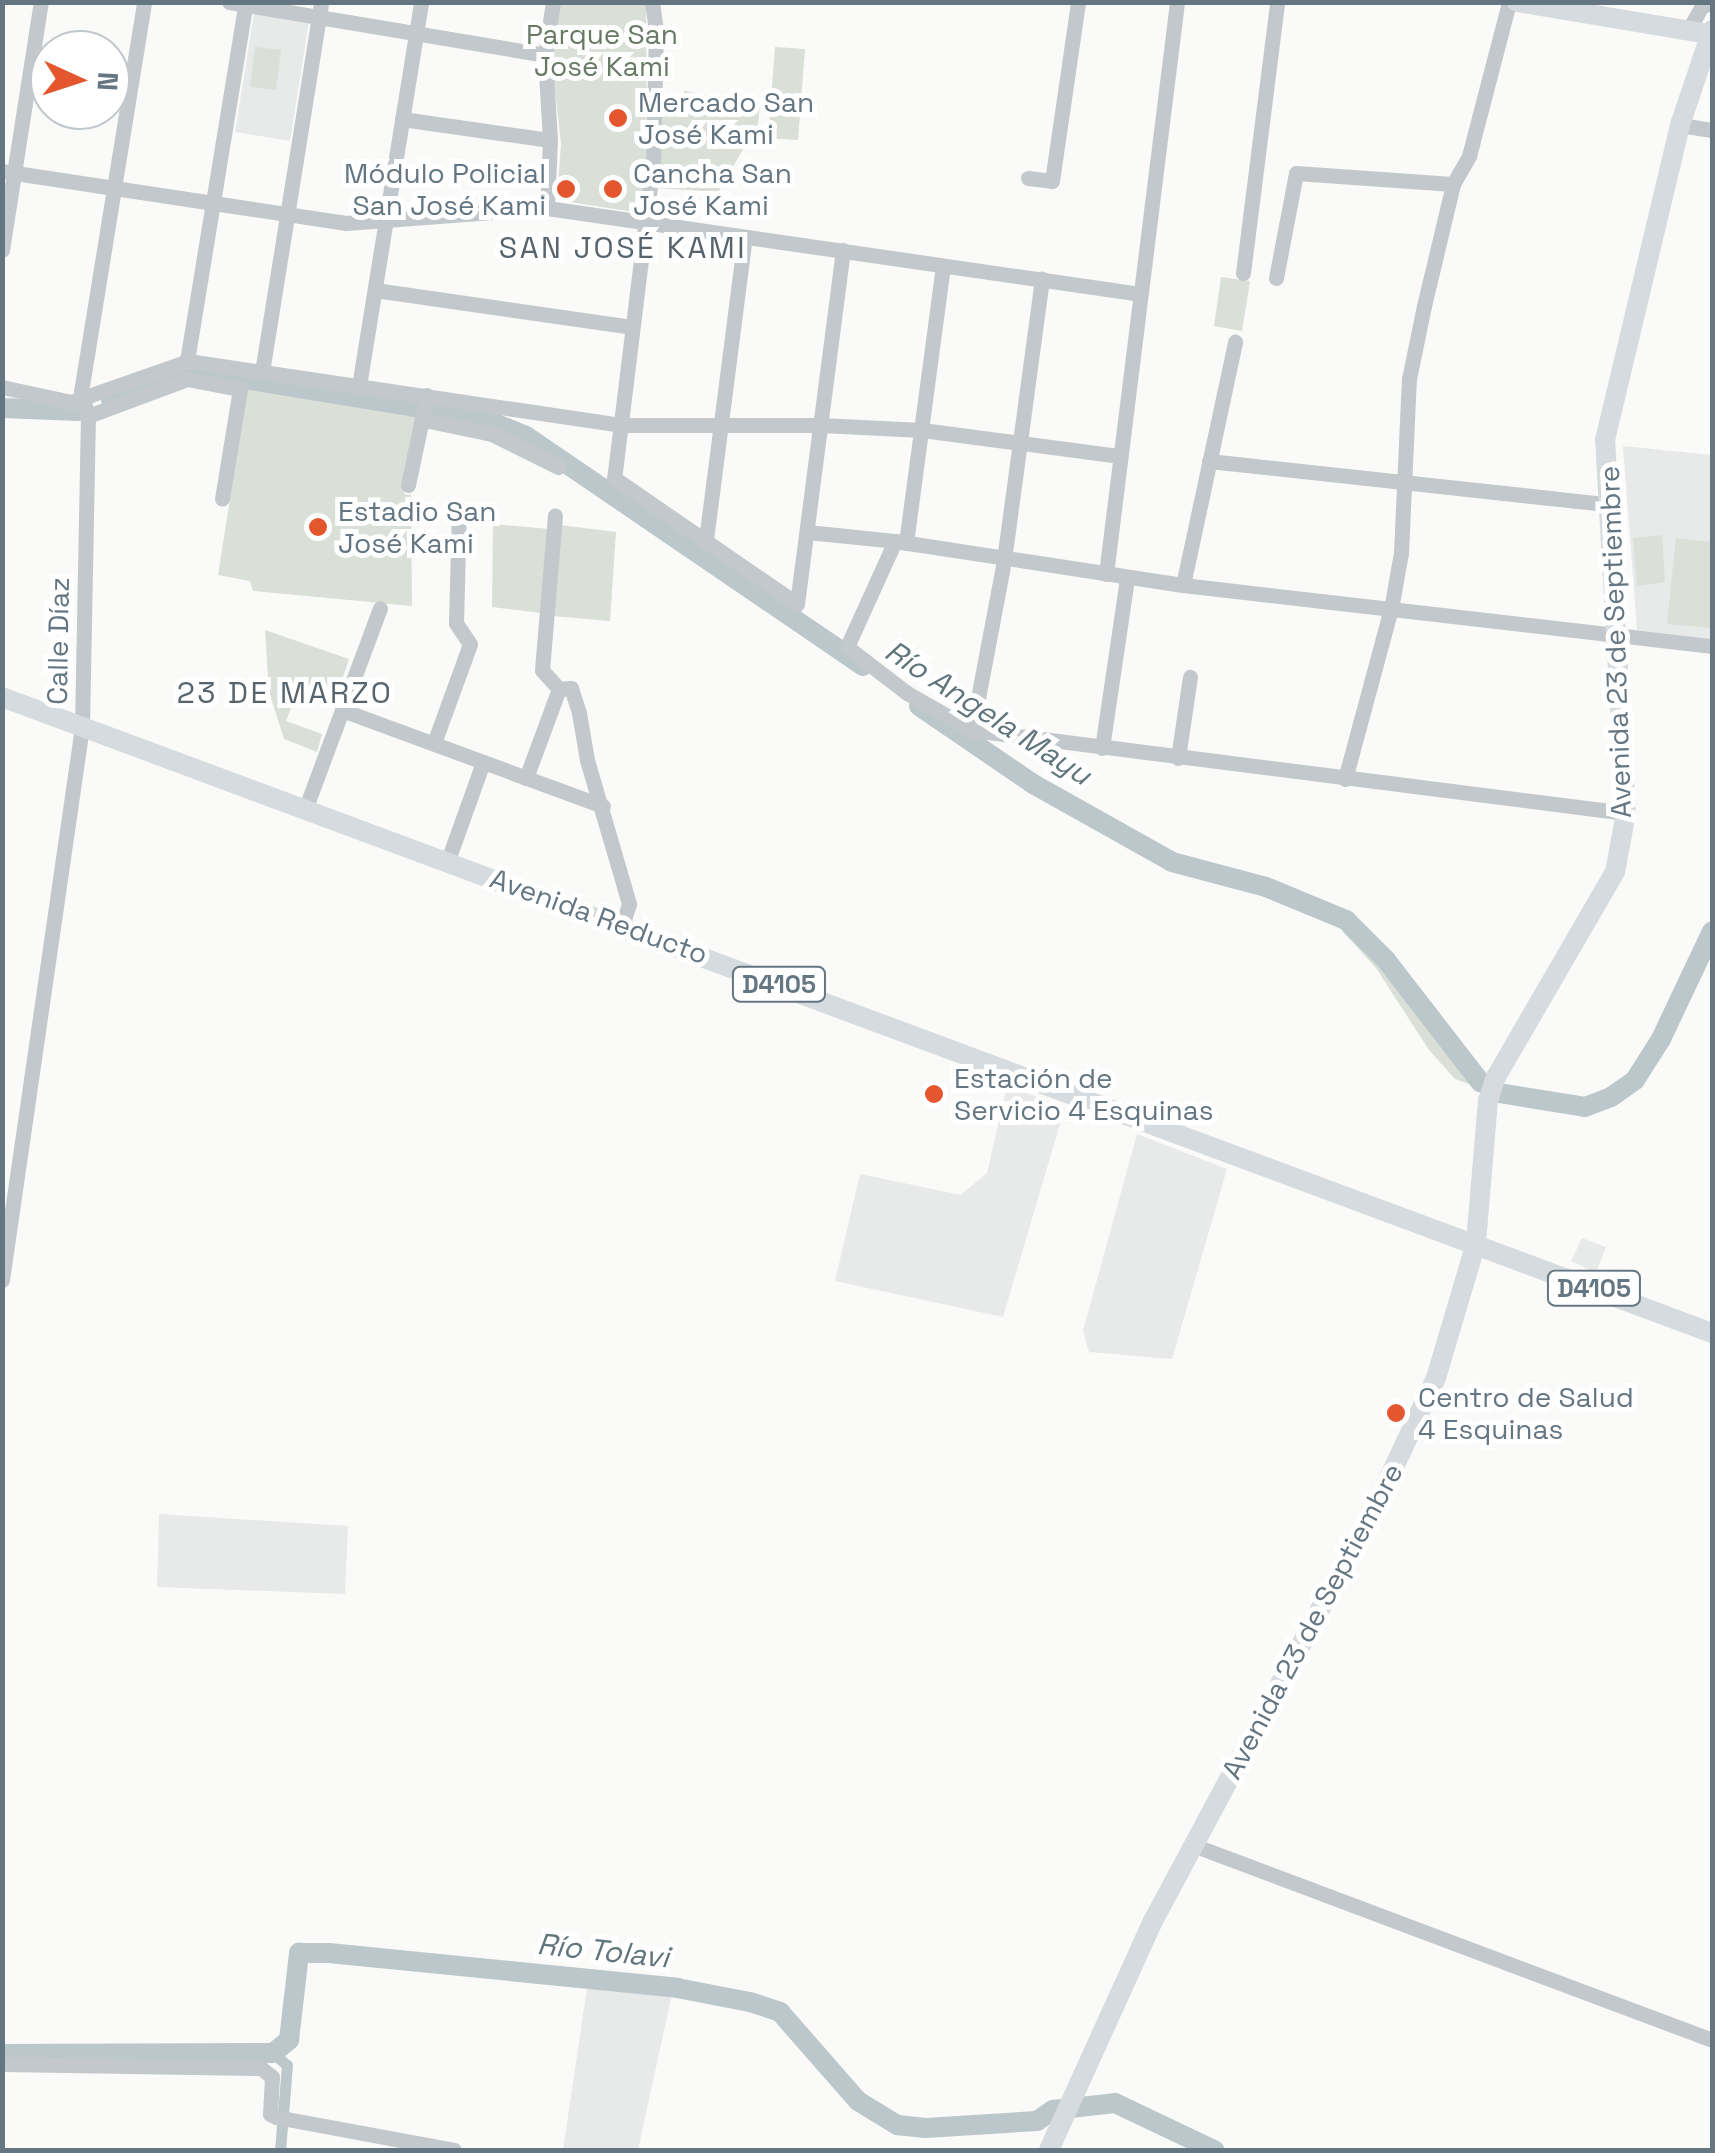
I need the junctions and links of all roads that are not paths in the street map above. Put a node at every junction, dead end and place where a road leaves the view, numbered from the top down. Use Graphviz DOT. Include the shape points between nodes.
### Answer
graph roads {
  1 [pos="41,2"];
  2 [pos="144,2"];
  3 [pos="229,2"];
  4 [pos="421,2"];
  5 [pos="553,2"];
  6 [pos="652,2"];
  7 [pos="1078,2"];
  8 [pos="1177,2"];
  9 [pos="1277,2"];
  10 [pos="1509,2"];
  11 [pos="1517,2"];
  12 [pos="246,3"];
  13 [pos="1712,3"];
  14 [pos="320,9"];
  15 [pos="1703,32"];
  16 [pos="416,34"];
  17 [pos="545,55"];
  18 [pos="402,119"];
  19 [pos="1680,125"];
  20 [pos="1712,130"];
  21 [pos="550,140"];
  22 [pos="8,172"];
  23 [pos="1028,178"];
  24 [pos="1453,184"];
  25 [pos="114,189"];
  26 [pos="212,204"];
  27 [pos="547,208"];
  28 [pos="287,215"];
  29 [pos="386,219"];
  30 [pos="647,224"];
  31 [pos="745,237"];
  32 [pos="2,250"];
  33 [pos="843,250"];
  34 [pos="942,266"];
  35 [pos="1243,274"];
  36 [pos="1276,278"];
  37 [pos="1042,279"];
  38 [pos="375,290"];
  39 [pos="1140,294"];
  40 [pos="631,327"];
  41 [pos="1236,342"];
  42 [pos="187,362"];
  43 [pos="262,372"];
  44 [pos="359,386"];
  45 [pos="2,387"];
  46 [pos="427,396"];
  47 [pos="85,399"];
  48 [pos="88,416"];
  49 [pos="424,420"];
  50 [pos="622,425"];
  51 [pos="821,425"];
  52 [pos="722,426"];
  53 [pos="922,430"];
  54 [pos="1019,440"];
  55 [pos="1120,456"];
  56 [pos="1209,461"];
  57 [pos="558,467"];
  58 [pos="1404,482"];
  59 [pos="408,485"];
  60 [pos="222,499"];
  61 [pos="1611,505"];
  62 [pos="458,510"];
  63 [pos="556,516"];
  64 [pos="807,532"];
  65 [pos="706,540"];
  66 [pos="901,542"];
  67 [pos="1004,560"];
  68 [pos="1106,574"];
  69 [pos="1127,578"];
  70 [pos="1184,585"];
  71 [pos="380,608"];
  72 [pos="1391,609"];
  73 [pos="1620,636"];
  74 [pos="1712,646"];
  75 [pos="1190,677"];
  76 [pos="559,689"];
  77 [pos="2,697"];
  78 [pos="342,710"];
  79 [pos="82,727"];
  80 [pos="972,730"];
  81 [pos="434,744"];
  82 [pos="1102,748"];
  83 [pos="1178,758"];
  84 [pos="483,762"];
  85 [pos="526,778"];
  86 [pos="1345,779"];
  87 [pos="604,806"];
  88 [pos="306,807"];
  89 [pos="1626,813"];
  90 [pos="448,860"];
  91 [pos="622,925"];
  92 [pos="1476,1243"];
  93 [pos="2,1280"];
  94 [pos="1712,1333"];
  95 [pos="1194,1844"];
  96 [pos="1712,2040"];
  97 [pos="2,2064"];
  98 [pos="454,2150"];
  99 [pos="1049,2150"];
  1 -- 22 [label="street"];
  2 -- 25 [label="street, Calle Díaz"];
  3 -- 12 [label="street"];
  4 -- 16 [label="street"];
  5 -- 17 [label="street"];
  6 -- 30 [label="street" via="654,143"];
  7 -- 23 [label="street" via="1052,181"];
  8 -- 39 [label="street"];
  9 -- 35 [label="street"];
  10 -- 24 [label="street" via="1469,156"];
  11 -- 15 [label="main road"];
  12 -- 14 [label="street"];
  12 -- 26 [label="street"];
  13 -- 15 [label="street" via="1702,6"];
  14 -- 16 [label="street"];
  14 -- 28 [label="street"];
  15 -- 19 [label="main road, Avenida 23 de Septiembre"];
  16 -- 17 [label="street"];
  16 -- 18 [label="street"];
  17 -- 21 [label="street"];
  18 -- 21 [label="street"];
  18 -- 29 [label="street"];
  19 -- 20 [label="street"];
  19 -- 61 [label="main road, Avenida 23 de Septiembre" via="1610,405"];
  21 -- 27 [label="street"];
  22 -- 25 [label="street"];
  22 -- 32 [label="street"];
  24 -- 36 [label="street" via="1296,173"];
  24 -- 58 [label="street" via="1409,378"];
  25 -- 26 [label="street"];
  25 -- 47 [label="street, Calle Díaz"];
  26 -- 28 [label="street"];
  26 -- 42 [label="street"];
  27 -- 29 [label="street"];
  27 -- 30 [label="street"];
  28 -- 29 [label="street" via="346,223"];
  28 -- 43 [label="street"];
  29 -- 38 [label="street"];
  30 -- 31 [label="street"];
  30 -- 40 [label="street"];
  31 -- 33 [label="street"];
  31 -- 52 [label="street"];
  33 -- 34 [label="street"];
  33 -- 51 [label="street"];
  34 -- 37 [label="street"];
  34 -- 53 [label="street"];
  37 -- 39 [label="street"];
  37 -- 54 [label="street"];
  38 -- 40 [label="street"];
  38 -- 44 [label="street"];
  39 -- 55 [label="street"];
  40 -- 50 [label="street"];
  41 -- 56 [label="street"];
  42 -- 43 [label="street"];
  42 -- 47 [label="street"];
  43 -- 44 [label="street"];
  44 -- 46 [label="street"];
  45 -- 47 [label="street"];
  46 -- 49 [label="street"];
  46 -- 50 [label="street"];
  47 -- 48 [label="street, Calle Díaz"];
  48 -- 60 [label="street" via="187,379 240,389"];
  48 -- 79 [label="street, Calle Díaz"];
  49 -- 57 [label="street" via="492,434"];
  49 -- 59 [label="street"];
  50 -- 52 [label="street"];
  50 -- 65 [label="street" via="614,478"];
  51 -- 52 [label="street"];
  51 -- 53 [label="street"];
  51 -- 64 [label="street"];
  52 -- 65 [label="street"];
  53 -- 54 [label="street"];
  53 -- 66 [label="street"];
  54 -- 55 [label="street"];
  54 -- 67 [label="street"];
  55 -- 68 [label="street"];
  56 -- 58 [label="street"];
  56 -- 70 [label="street"];
  58 -- 61 [label="street"];
  58 -- 72 [label="street"];
  61 -- 73 [label="main road, Avenida 23 de Septiembre"];
  62 -- 81 [label="street" via="456,623 470,644"];
  63 -- 76 [label="street" via="542,670"];
  64 -- 65 [label="street" via="798,604"];
  64 -- 66 [label="street"];
  66 -- 67 [label="street"];
  66 -- 80 [label="street" via="847,647 907,693"];
  67 -- 68 [label="street"];
  67 -- 80 [label="street"];
  68 -- 69 [label="street"];
  69 -- 70 [label="street"];
  69 -- 82 [label="street"];
  70 -- 72 [label="street"];
  71 -- 78 [label="street"];
  72 -- 73 [label="street"];
  72 -- 86 [label="street"];
  73 -- 74 [label="street"];
  73 -- 89 [label="main road, Avenida 23 de Septiembre"];
  75 -- 83 [label="street"];
  76 -- 85 [label="street"];
  76 -- 87 [label="street" via="571,688"];
  77 -- 79 [label="main road, Avenida Reducto / D4105"];
  78 -- 81 [label="street"];
  78 -- 88 [label="street"];
  79 -- 88 [label="main road, Avenida Reducto / D4105"];
  79 -- 93 [label="street, Calle Díaz"];
  80 -- 82 [label="street"];
  81 -- 84 [label="street"];
  82 -- 83 [label="street"];
  83 -- 86 [label="street"];
  84 -- 85 [label="street"];
  84 -- 90 [label="street"];
  85 -- 87 [label="street"];
  86 -- 89 [label="street"];
  87 -- 91 [label="street" via="629,904"];
  88 -- 90 [label="main road, Avenida Reducto / D4105"];
  89 -- 92 [label="main road, Avenida 23 de Septiembre" via="1603,898 1496,1077 1488,1101"];
  90 -- 91 [label="main road, Avenida Reducto / D4105"];
  91 -- 92 [label="main road, Avenida Reducto / D4105"];
  92 -- 94 [label="main road, D4105"];
  92 -- 95 [label="main road, Avenida 23 de Septiembre" via="1436,1378 1387,1484"];
  95 -- 96 [label="street"];
  95 -- 99 [label="main road, Avenida 23 de Septiembre" via="1115,1999"];
  97 -- 98 [label="street" via="112,2055 261,2068 272,2077 270,2114"];
}
